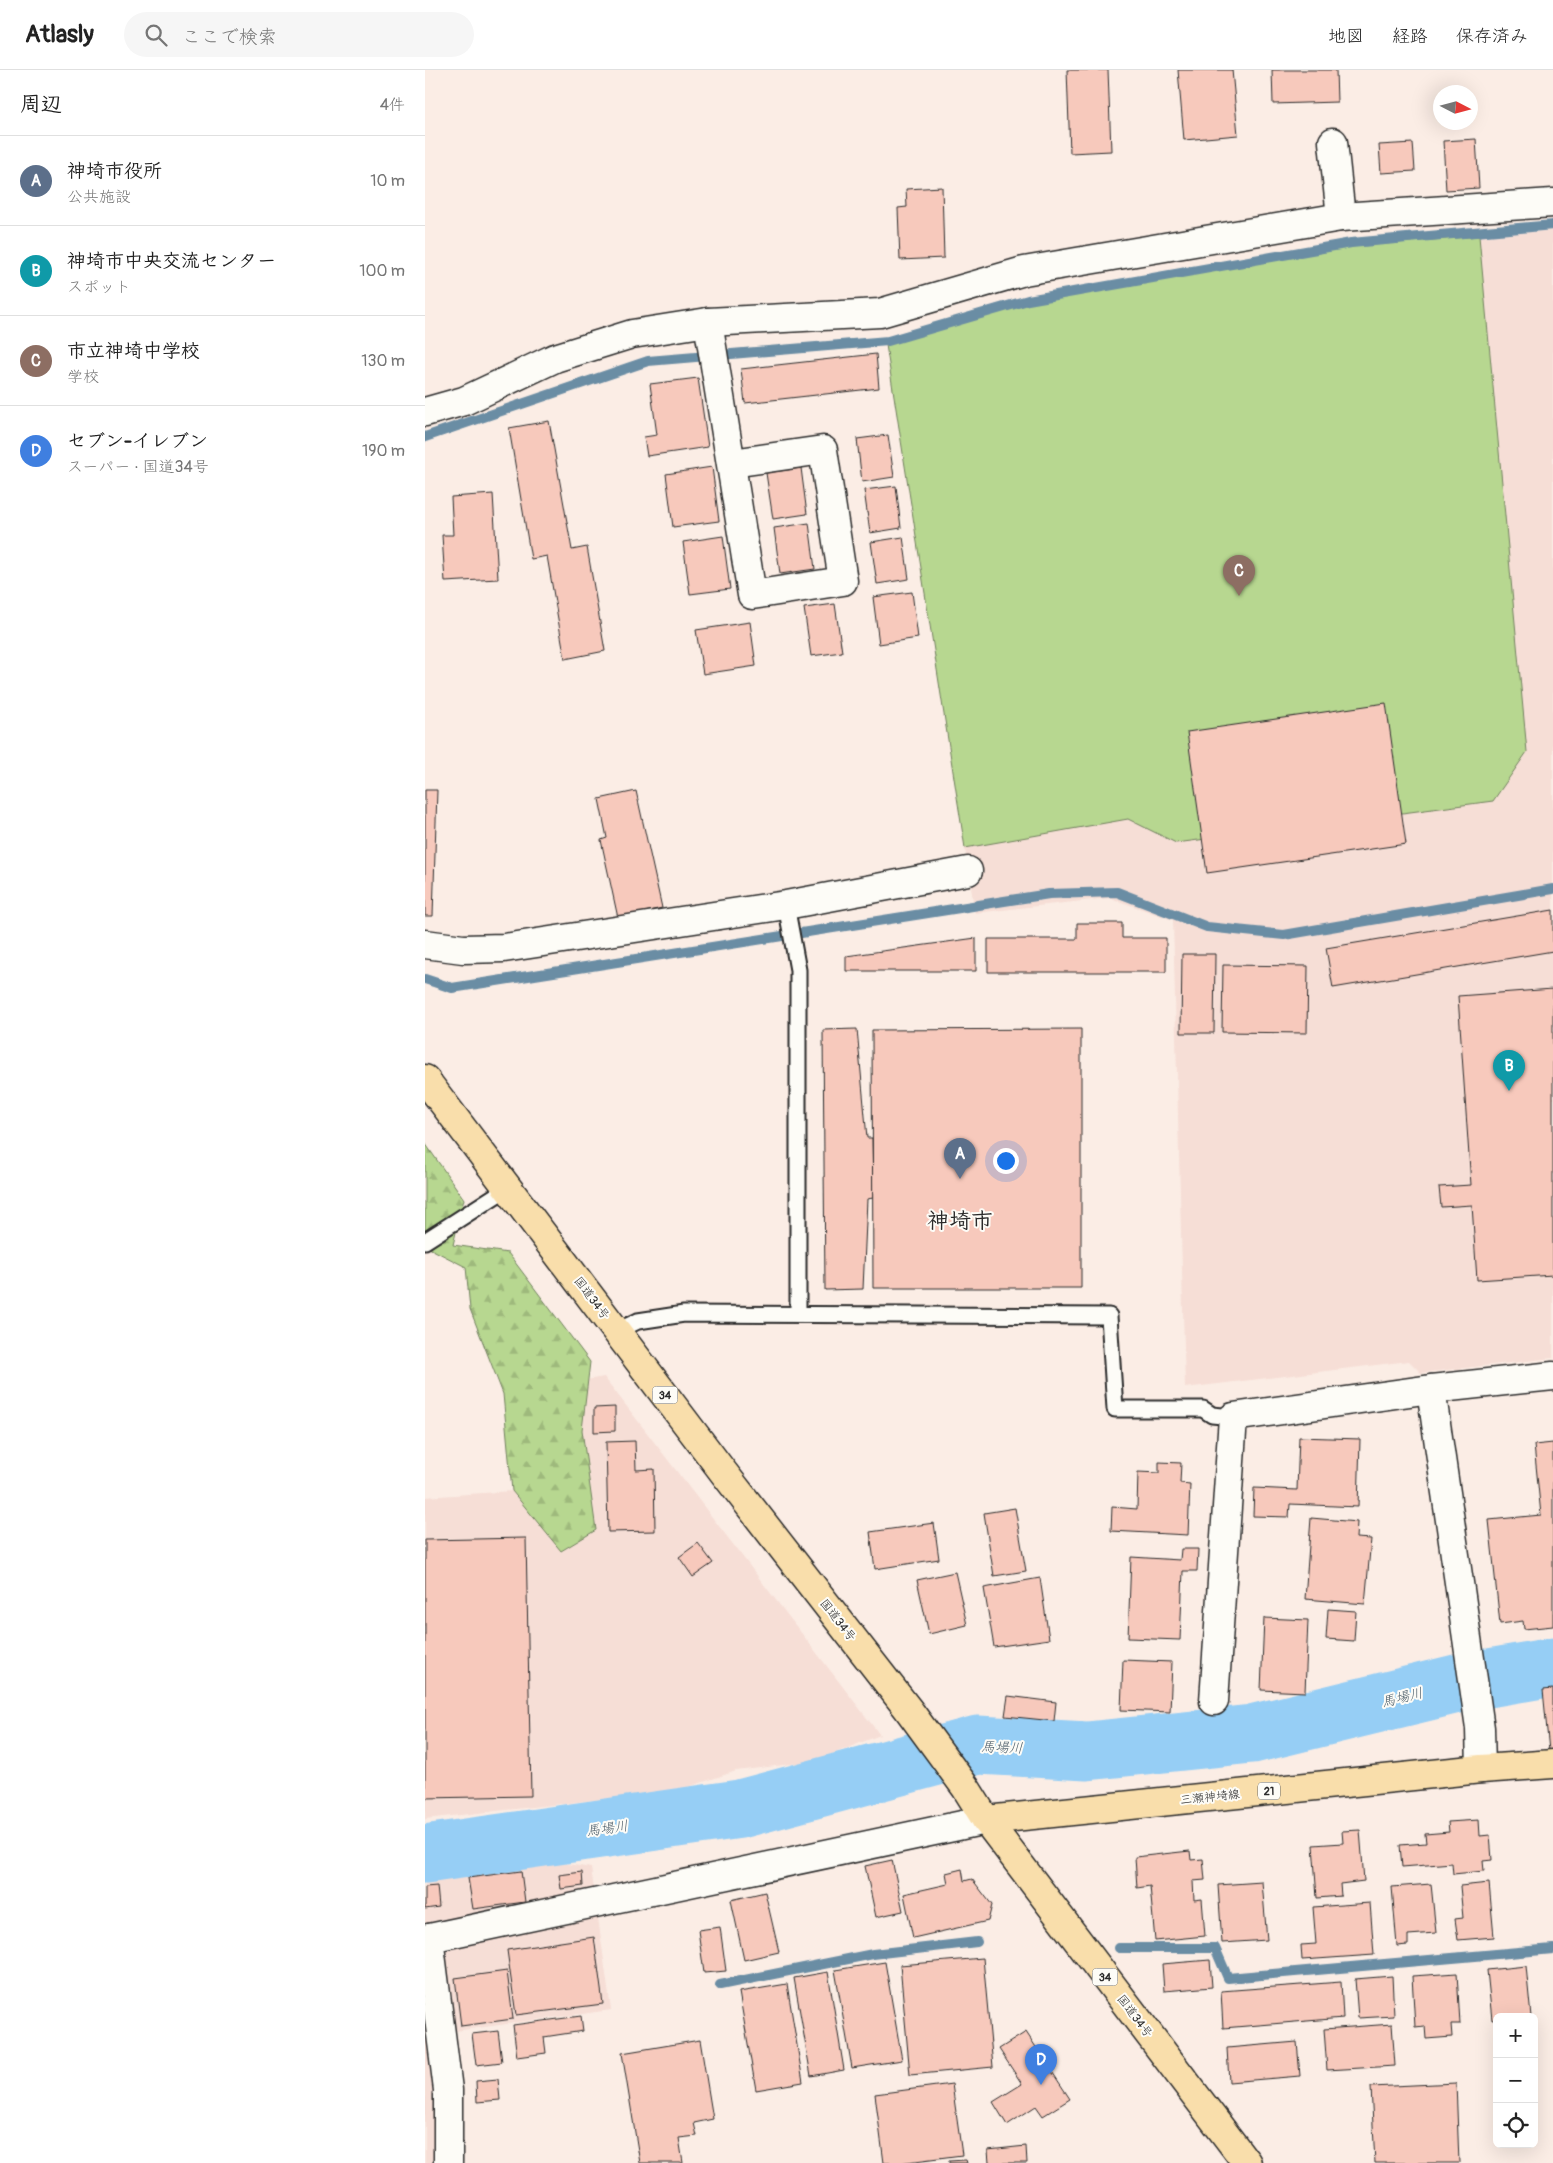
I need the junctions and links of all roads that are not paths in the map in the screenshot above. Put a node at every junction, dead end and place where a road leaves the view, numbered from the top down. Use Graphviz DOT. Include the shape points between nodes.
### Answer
graph roads {
  1 [pos="1333,142"];
  2 [pos="1553,203"];
  3 [pos="1341,217"];
  4 [pos="712,344"];
  5 [pos="425,412"];
  6 [pos="732,463"];
  7 [pos="968,871"];
  8 [pos="786,905"];
  9 [pos="425,944"];
  10 [pos="425,1080"];
  11 [pos="509,1187"];
  12 [pos="425,1241"];
  13 [pos="798,1314"];
  14 [pos="617,1331"];
  15 [pos="1553,1376"];
  16 [pos="1431,1389"];
  17 [pos="1233,1417"];
  18 [pos="1214,1701"];
  19 [pos="1553,1764"];
  20 [pos="1481,1769"];
  21 [pos="986,1820"];
  22 [pos="427,1939"];
  23 [pos="448,2163"];
  24 [pos="1247,2163"];
  1 -- 3 [label="street"];
  2 -- 3 [label="street"];
  3 -- 4 [label="street" via="1024,270 880,313"];
  4 -- 5 [label="street" via="632,334 555,358 463,401"];
  4 -- 6 [label="street"];
  6 -- 6 [label="street" via="751,595 843,581 823,450"];
  7 -- 8 [label="street"];
  8 -- 9 [label="street" via="504,948 463,949"];
  8 -- 13 [label="lane" via="798,970"];
  10 -- 11 [label="main road, 国道34号 / 34"];
  11 -- 12 [label="lane"];
  11 -- 14 [label="main road, 国道34号 / 34"];
  13 -- 14 [label="lane" via="683,1314 638,1321"];
  13 -- 17 [label="lane" via="1109,1316 1115,1409 1203,1409 1212,1415"];
  14 -- 21 [label="main road, 国道34号 / 34" via="908,1709"];
  15 -- 16 [label="street"];
  16 -- 17 [label="street"];
  16 -- 20 [label="street" via="1480,1728"];
  17 -- 18 [label="street"];
  19 -- 20 [label="main road, 三瀬神埼線 / 21"];
  20 -- 21 [label="main road, 三瀬神埼線 / 21"];
  21 -- 22 [label="street"];
  21 -- 24 [label="main road, 国道34号 / 34"];
  22 -- 23 [label="street" via="448,2090"];
}
